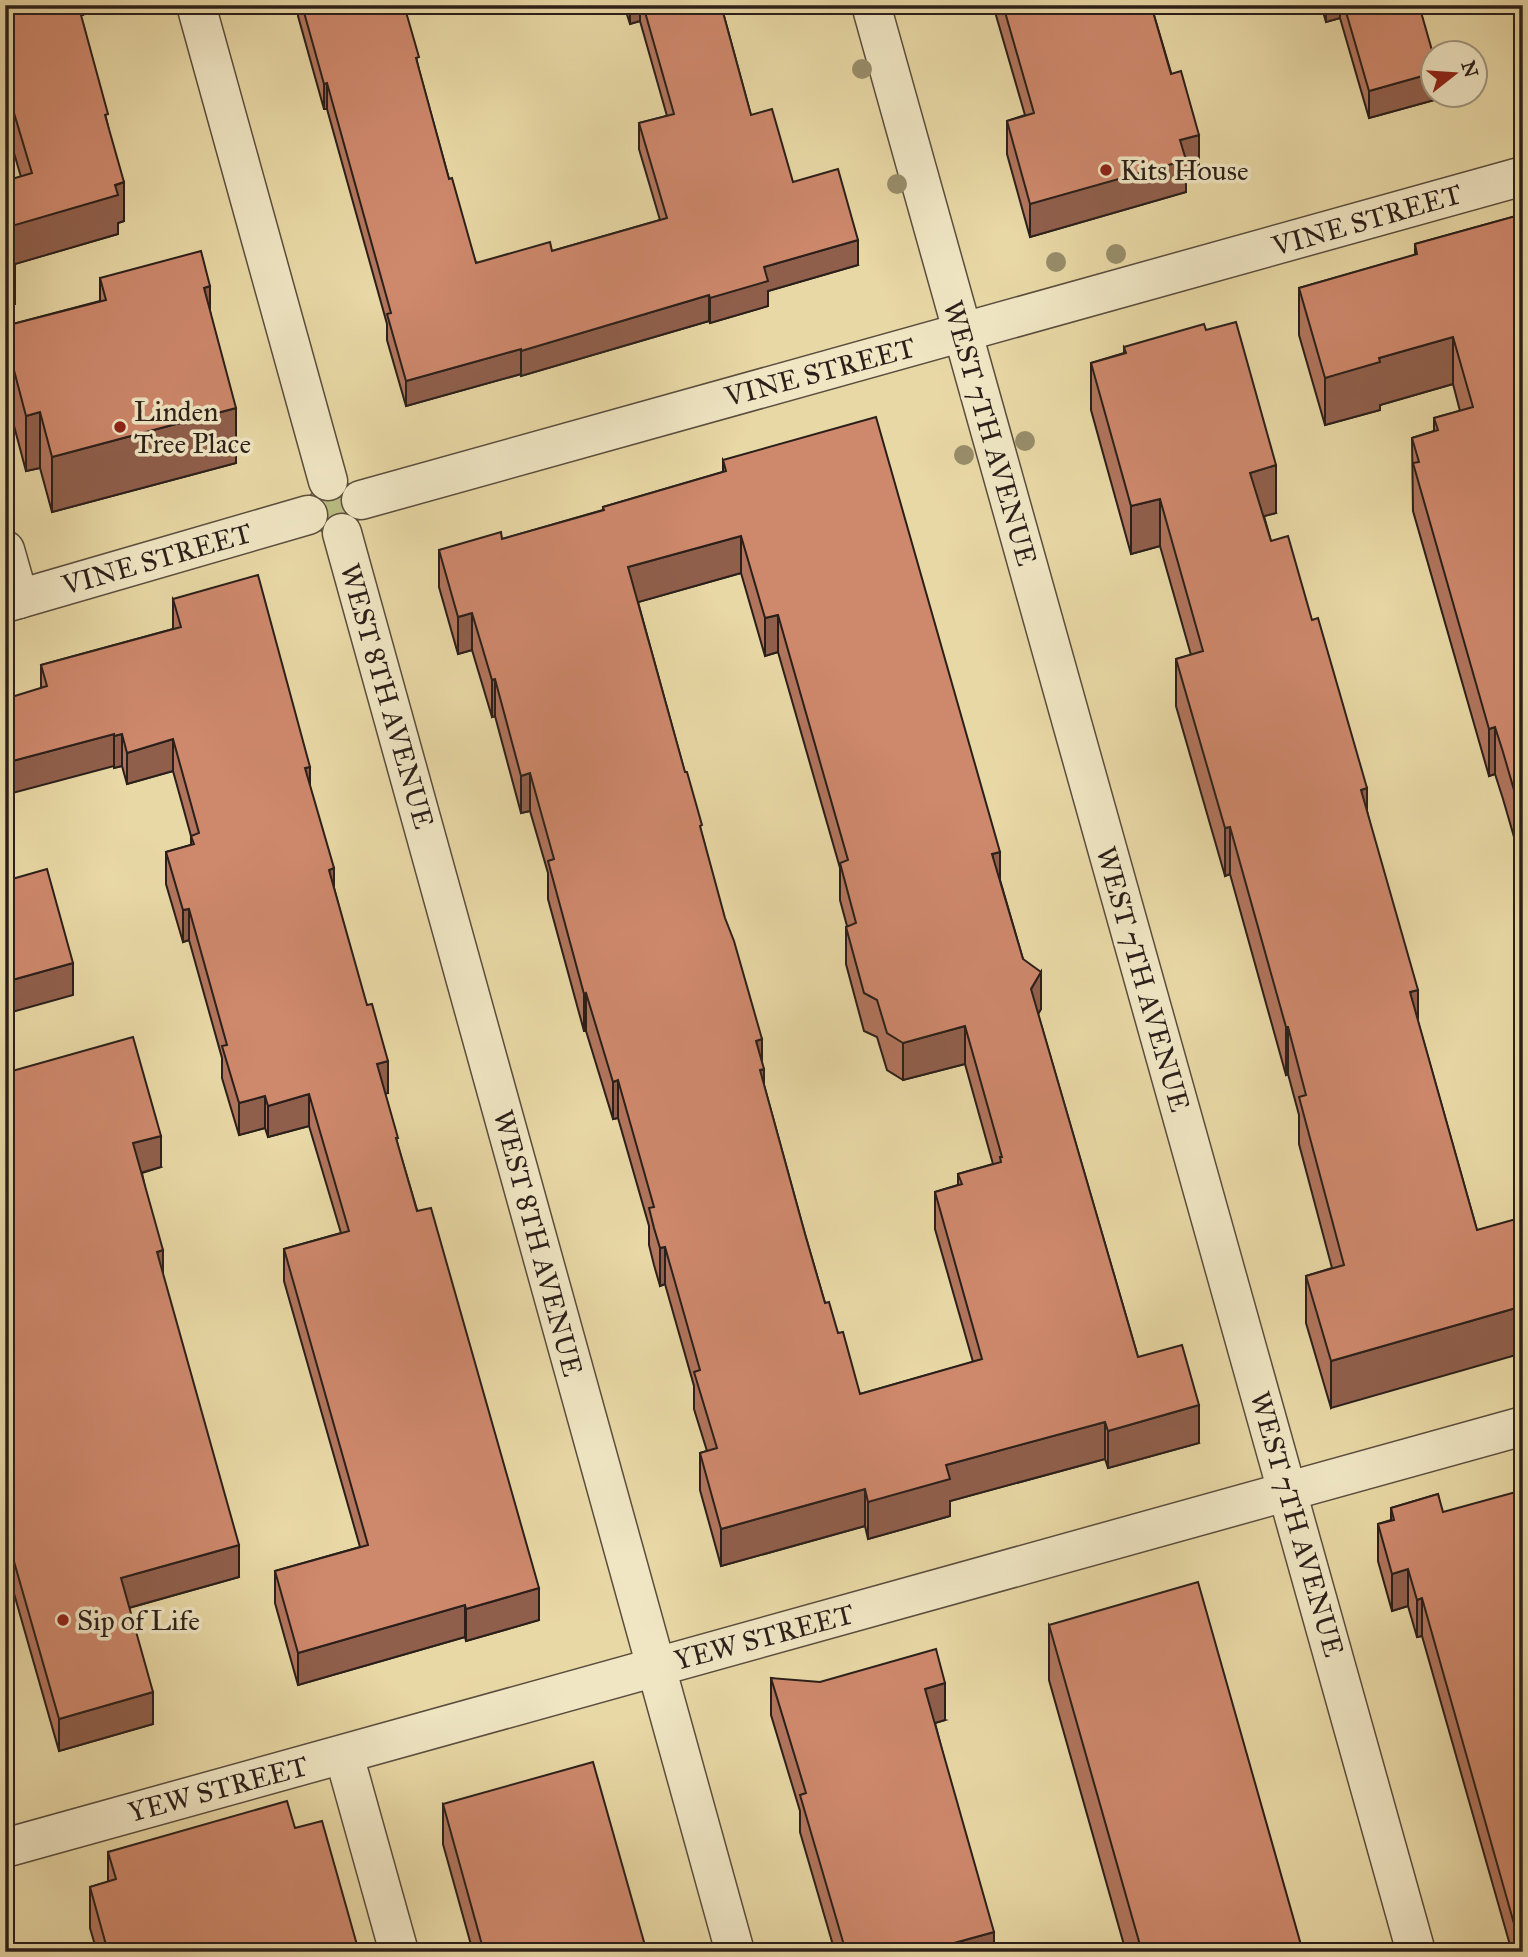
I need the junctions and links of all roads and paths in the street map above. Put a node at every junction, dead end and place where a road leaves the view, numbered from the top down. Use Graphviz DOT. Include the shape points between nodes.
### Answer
graph roads {
  1 [pos="195,5"];
  2 [pos="871,5"];
  3 [pos="1523,176"];
  4 [pos="962,333"];
  5 [pos="328,481"];
  6 [pos="361,500"];
  7 [pos="308,515"];
  8 [pos="342,533"];
  9 [pos="5,550"];
  10 [pos="12,601"];
  11 [pos="1523,1426"];
  12 [pos="1288,1491"];
  13 [pos="656,1667"];
  14 [pos="344,1755"];
  15 [pos="5,1848"];
  16 [pos="398,1952"];
  17 [pos="735,1952"];
  18 [pos="1416,1952"];
  1 -- 5 [label="street"];
  2 -- 4 [label="street, WEST 7TH AVENUE"];
  3 -- 4 [label="street, VINE STREET"];
  4 -- 6 [label="street, VINE STREET"];
  4 -- 12 [label="street, WEST 7TH AVENUE"];
  5 -- 6 [label="street" via="352,486"];
  5 -- 7 [label="street" via="309,498"];
  6 -- 8 [label="street" via="360,517"];
  7 -- 8 [label="street" via="318,529"];
  7 -- 10 [label="street, VINE STREET"];
  8 -- 13 [label="street, WEST 8TH AVENUE"];
  9 -- 10 [label="street"];
  11 -- 12 [label="street, YEW STREET"];
  12 -- 13 [label="street, YEW STREET"];
  12 -- 18 [label="street, WEST 7TH AVENUE"];
  13 -- 14 [label="street, YEW STREET"];
  13 -- 17 [label="street, WEST 8TH AVENUE"];
  14 -- 15 [label="street, YEW STREET"];
  14 -- 16 [label="street"];
}
